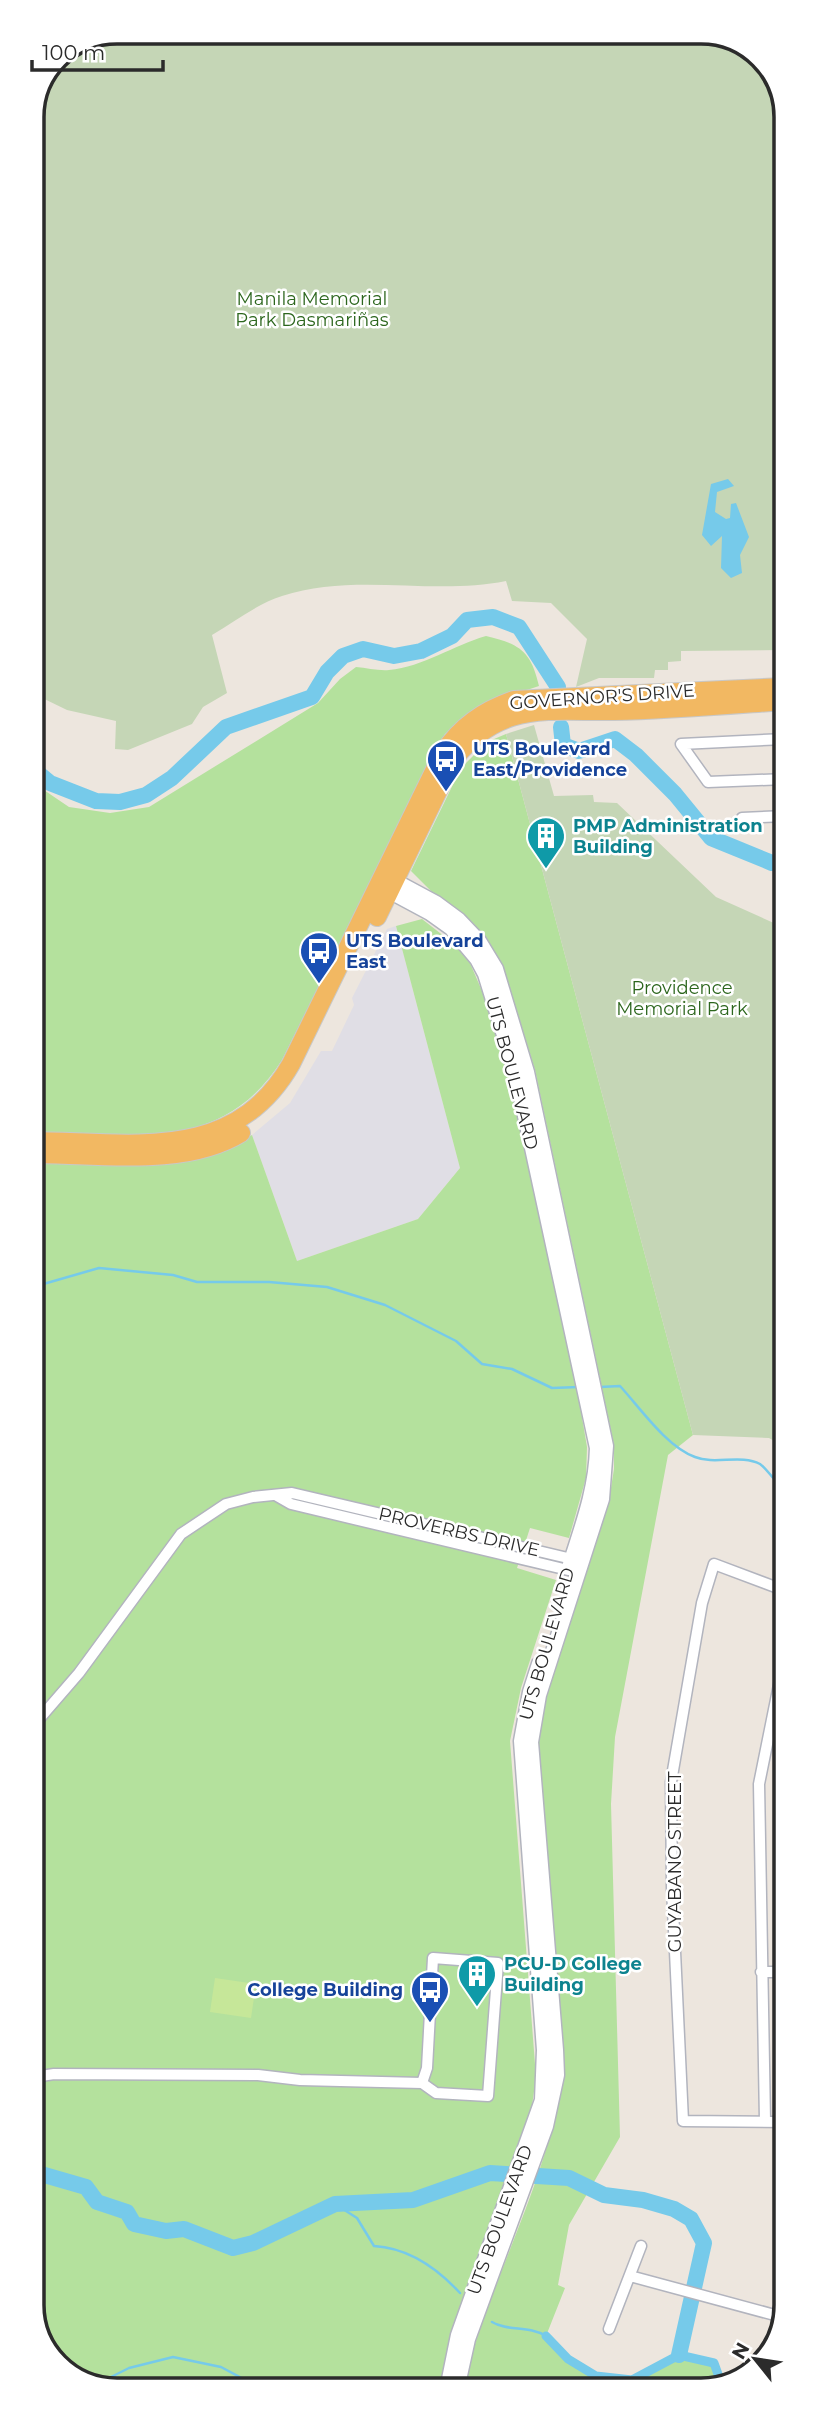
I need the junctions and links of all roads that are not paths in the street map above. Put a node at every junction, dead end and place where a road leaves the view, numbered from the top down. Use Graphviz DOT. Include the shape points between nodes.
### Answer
graph roads {
  1 [pos="774,688"];
  2 [pos="774,702"];
  3 [pos="576,705"];
  4 [pos="774,740"];
  5 [pos="774,779"];
  6 [pos="774,816"];
  7 [pos="741,818"];
  8 [pos="388,884"];
  9 [pos="44,1142"];
  10 [pos="44,1154"];
  11 [pos="573,1565"];
  12 [pos="774,1586"];
  13 [pos="774,1710"];
  14 [pos="44,1713"];
  15 [pos="761,1972"];
  16 [pos="774,1972"];
  17 [pos="44,2076"];
  18 [pos="422,2083"];
  19 [pos="765,2121"];
  20 [pos="774,2121"];
  21 [pos="514,2197"];
  22 [pos="641,2246"];
  23 [pos="630,2276"];
  24 [pos="773,2315"];
  25 [pos="609,2329"];
  26 [pos="449,2378"];
  27 [pos="459,2378"];
  1 -- 3 [label="highway, GOVERNOR'S DRIVE"];
  2 -- 3 [label="highway, GOVERNOR'S DRIVE"];
  3 -- 8 [label="highway, GOVERNOR'S DRIVE" via="540,705 491,727 461,750"];
  4 -- 5 [label="street" via="681,744 708,782"];
  6 -- 7 [label="street"];
  8 -- 9 [label="highway, GOVERNOR'S DRIVE" via="287,1071 261,1105 243,1119 181,1141"];
  8 -- 10 [label="highway, GOVERNOR'S DRIVE" via="294,1083 269,1113 217,1145 183,1154"];
  8 -- 11 [label="main road, UTS BOULEVARD" via="436,903 479,941 496,969 527,1072 606,1472 602,1499"];
  11 -- 14 [label="street, PROVERBS DRIVE" via="291,1504 277,1496 226,1504 181,1534"];
  11 -- 21 [label="main road, UTS BOULEVARD" via="530,1692 521,1741 545,2075 528,2161"];
  12 -- 19 [label="street, GUYABANO STREET" via="714,1564 702,1602 671,1782 683,2121"];
  13 -- 15 [label="street" via="759,1784"];
  15 -- 16 [label="street"];
  15 -- 19 [label="street"];
  17 -- 18 [label="street" via="258,2075"];
  18 -- 18 [label="street" via="436,2093 488,2096 498,1963 433,1958 427,2068"];
  19 -- 20 [label="street"];
  21 -- 26 [label="main road, UTS BOULEVARD" via="458,2336"];
  21 -- 27 [label="main road, UTS BOULEVARD"];
  22 -- 23 [label="street"];
  23 -- 24 [label="street"];
  23 -- 25 [label="street"];
}
